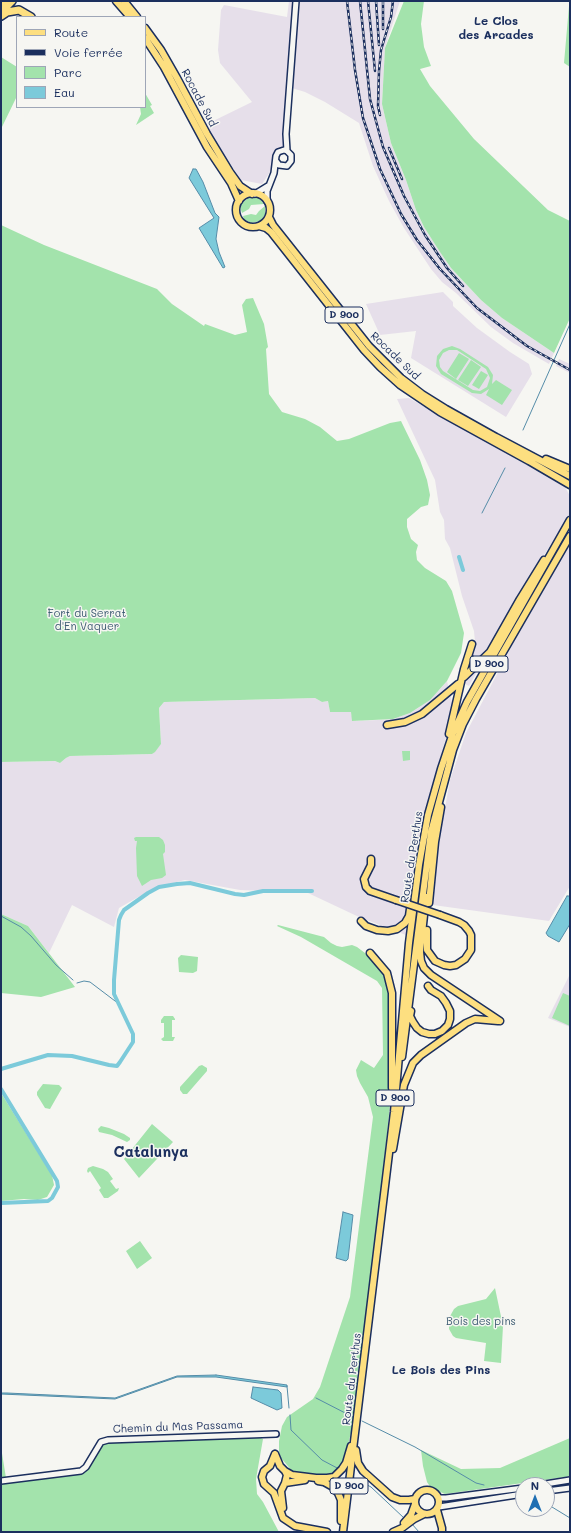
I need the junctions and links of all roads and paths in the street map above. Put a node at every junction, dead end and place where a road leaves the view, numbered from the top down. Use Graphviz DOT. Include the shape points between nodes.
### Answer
graph roads {
  1 [pos="5,1"];
  2 [pos="12,1"];
  3 [pos="116,1"];
  4 [pos="124,1"];
  5 [pos="296,1"];
  6 [pos="1,5"];
  7 [pos="1,12"];
  8 [pos="1,16"];
  9 [pos="29,16"];
  10 [pos="129,16"];
  11 [pos="136,16"];
  12 [pos="146,29"];
  13 [pos="146,40"];
  14 [pos="285,151"];
  15 [pos="276,161"];
  16 [pos="282,166"];
  17 [pos="274,172"];
  18 [pos="268,186"];
  19 [pos="253,194"];
  20 [pos="239,201"];
  21 [pos="267,201"];
  22 [pos="269,216"];
  23 [pos="259,226"];
  24 [pos="460,420"];
  25 [pos="570,469"];
  26 [pos="570,477"];
  27 [pos="570,485"];
  28 [pos="570,520"];
  29 [pos="570,536"];
  30 [pos="559,540"];
  31 [pos="472,644"];
  32 [pos="464,677"];
  33 [pos="458,684"];
  34 [pos="476,699"];
  35 [pos="387,725"];
  36 [pos="441,806"];
  37 [pos="430,807"];
  38 [pos="428,815"];
  39 [pos="371,859"];
  40 [pos="361,921"];
  41 [pos="370,953"];
  42 [pos="414,969"];
  43 [pos="428,986"];
  44 [pos="386,1190"];
  45 [pos="380,1229"];
  46 [pos="357,1425"];
  47 [pos="276,1434"];
  48 [pos="355,1440"];
  49 [pos="270,1466"];
  50 [pos="280,1466"];
  51 [pos="285,1471"];
  52 [pos="570,1480"];
  53 [pos="1,1481"];
  54 [pos="555,1482"];
  55 [pos="284,1485"];
  56 [pos="570,1488"];
  57 [pos="270,1489"];
  58 [pos="515,1489"];
  59 [pos="555,1490"];
  60 [pos="515,1495"];
  61 [pos="439,1498"];
  62 [pos="415,1501"];
  63 [pos="438,1508"];
  64 [pos="426,1514"];
  65 [pos="286,1519"];
  66 [pos="396,1530"];
  67 [pos="326,1532"];
  68 [pos="342,1532"];
  69 [pos="438,1532"];
  70 [pos="442,1532"];
  1 -- 6 [label="highway"];
  2 -- 7 [label="highway"];
  3 -- 10 [label="main road"];
  4 -- 11 [label="main road"];
  5 -- 14 [label="street"];
  8 -- 9 [label="highway" via="19,10"];
  12 -- 19 [label="main road, Rocade Sud" via="161,50 216,151 240,186"];
  13 -- 20 [label="main road, Rocade Sud"];
  14 -- 15 [label="street" via="277,154"];
  14 -- 16 [label="street" via="291,155 291,161 287,166"];
  15 -- 16 [label="street"];
  15 -- 17 [label="street"];
  16 -- 17 [label="street"];
  17 -- 18 [label="street"];
  18 -- 19 [label="street"];
  18 -- 21 [label="street"];
  19 -- 20 [label="main road" via="244,196"];
  19 -- 21 [label="main road" via="262,196"];
  20 -- 23 [label="main road" via="236,210 240,221 247,226"];
  21 -- 22 [label="main road"];
  22 -- 23 [label="main road"];
  22 -- 24 [label="main road, Rocade Sud / D 900" via="273,225 382,361 401,378"];
  23 -- 24 [label="main road, Rocade Sud / D 900" via="271,232 380,367 421,401"];
  24 -- 25 [label="main road, Rocade Sud / D 900"];
  24 -- 26 [label="main road, Rocade Sud / D 900"];
  24 -- 27 [label="main road, Rocade Sud / D 900"];
  28 -- 30 [label="main road, Route du Perthus / D 900"];
  29 -- 34 [label="main road, Route du Perthus / D 900"];
  30 -- 32 [label="main road" via="539,566 490,652"];
  30 -- 37 [label="main road, Route du Perthus / D 900" via="467,702 453,733"];
  31 -- 37 [label="main road"];
  33 -- 35 [label="main road" via="422,714 405,722"];
  34 -- 36 [label="main road" via="456,750"];
  34 -- 42 [label="main road, Route du Perthus / D 900" via="453,750 431,832"];
  36 -- 39 [label="main road, bridge" via="435,842 426,946 430,957 435,961 444,965 456,965 461,962 471,950 471,935 464,925 440,915 396,900 370,891 364,879"];
  36 -- 44 [label="main road" via="433,842 421,961 431,975 500,1021 475,1019 466,1023 413,1063 404,1085"];
  37 -- 38 [label="main road, Route du Perthus / D 900"];
  38 -- 40 [label="main road" via="409,916 405,923 397,929 388,931 372,928"];
  38 -- 45 [label="main road, Route du Perthus / D 900" via="408,949 394,1112"];
  41 -- 45 [label="main road" via="387,973 392,993 392,1105"];
  42 -- 43 [label="main road" via="410,1016 418,1028 435,1034 448,1025 450,1011 441,996"];
  42 -- 44 [label="main road, Route du Perthus / D 900"];
  44 -- 45 [label="main road, Route du Perthus / D 900"];
  45 -- 46 [label="main road, Route du Perthus / D 900"];
  46 -- 48 [label="main road, Route du Perthus / D 900"];
  46 -- 51 [label="main road" via="346,1463 334,1477 316,1478 292,1475"];
  47 -- 53 [label="street, Chemin du Mas Passama" via="108,1440 101,1442 81,1471"];
  48 -- 62 [label="main road" via="358,1463 363,1471 392,1497"];
  48 -- 68 [label="main road, Route du Perthus / D 900"];
  49 -- 50 [label="main road"];
  49 -- 50 [label="main road" via="275,1454"];
  49 -- 57 [label="main road" via="264,1471 262,1478"];
  50 -- 51 [label="main road"];
  51 -- 55 [label="main road"];
  52 -- 54 [label="street"];
  55 -- 57 [label="main road" via="274,1490"];
  55 -- 65 [label="main road" via="281,1500"];
  55 -- 68 [label="main road" via="298,1480 312,1480 333,1487 341,1500"];
  56 -- 59 [label="street"];
  57 -- 65 [label="main road" via="274,1493 283,1518"];
  58 -- 61 [label="street"];
  60 -- 63 [label="street"];
  61 -- 62 [label="main road" via="427,1490 420,1492"];
  61 -- 63 [label="main road"];
  62 -- 64 [label="main road" via="418,1510"];
  62 -- 66 [label="main road" via="411,1515"];
  63 -- 64 [label="main road"];
  63 -- 70 [label="main road"];
  64 -- 66 [label="main road"];
  64 -- 69 [label="main road" via="436,1522"];
  65 -- 67 [label="main road" via="295,1526"];
}
